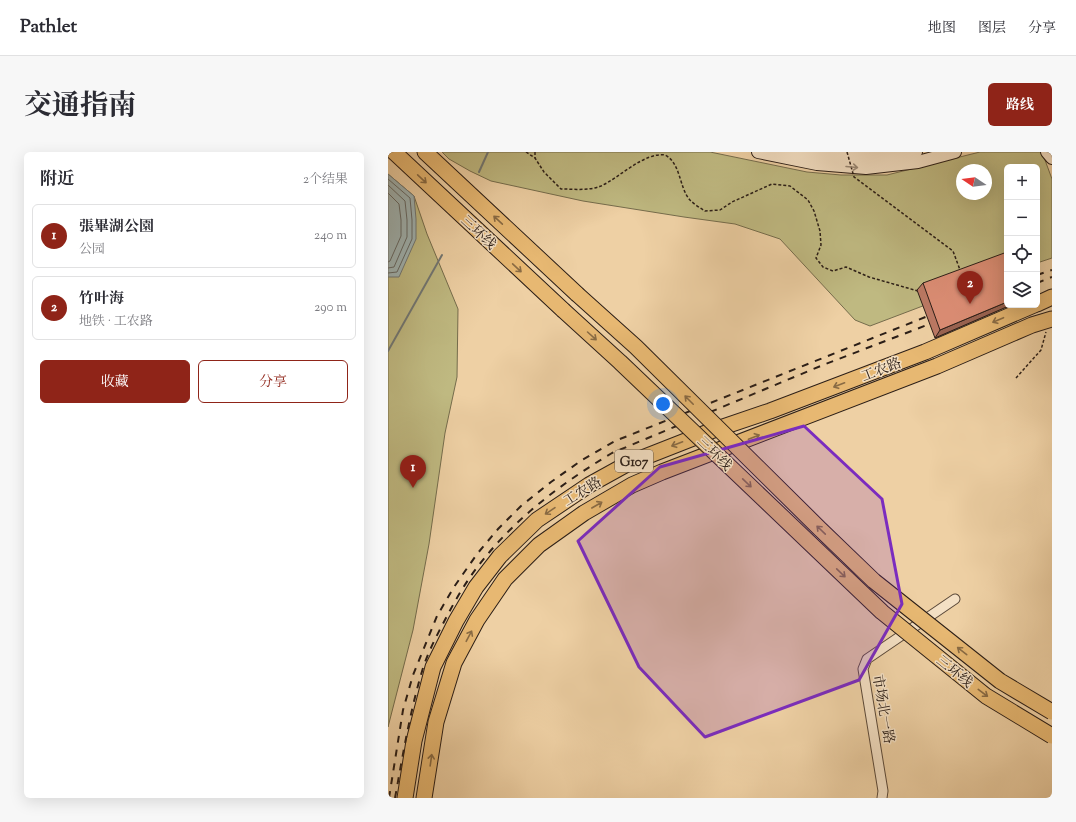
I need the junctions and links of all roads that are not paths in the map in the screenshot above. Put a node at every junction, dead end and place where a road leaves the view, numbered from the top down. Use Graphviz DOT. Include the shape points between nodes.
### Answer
graph roads {
  1 [pos="394,152"];
  2 [pos="425,152"];
  3 [pos="916,152"];
  4 [pos="955,152"];
  5 [pos="1047,152"];
  6 [pos="761,153"];
  7 [pos="1052,158"];
  8 [pos="1052,297"];
  9 [pos="1040,303"];
  10 [pos="1027,308"];
  11 [pos="1051,319"];
  12 [pos="954,600"];
  13 [pos="1052,712"];
  14 [pos="1052,736"];
  15 [pos="408,779"];
  16 [pos="402,798"];
  17 [pos="405,798"];
  18 [pos="424,798"];
  19 [pos="882,798"];
  1 -- 14 [label="highway, 三环线, one-way, bridge" via="626,367 882,612 986,696"];
  13 -- 2 [label="highway, 三环线, one-way, bridge" via="1000,681 874,581 636,347"];
  3 -- 6 [label="main road" via="862,157 792,152"];
  6 -- 4 [label="main road, one-way" via="816,164 866,168 918,162"];
  5 -- 7 [label="main road"];
  8 -- 9 [label="highway"];
  10 -- 15 [label="highway, 工农路 / G107, one-way" via="925,352 627,464 589,485 537,520 500,556 476,587 433,667 414,742"];
  18 -- 11 [label="highway, 工农路 / G107, one-way" via="436,722 454,663 477,620 506,579 539,545 584,513 632,485"];
  12 -- 19 [label="street, 市场北一路" via="867,659 863,669 883,790"];
  15 -- 16 [label="highway"];
  15 -- 17 [label="highway, 工农路 / G107"];
}
